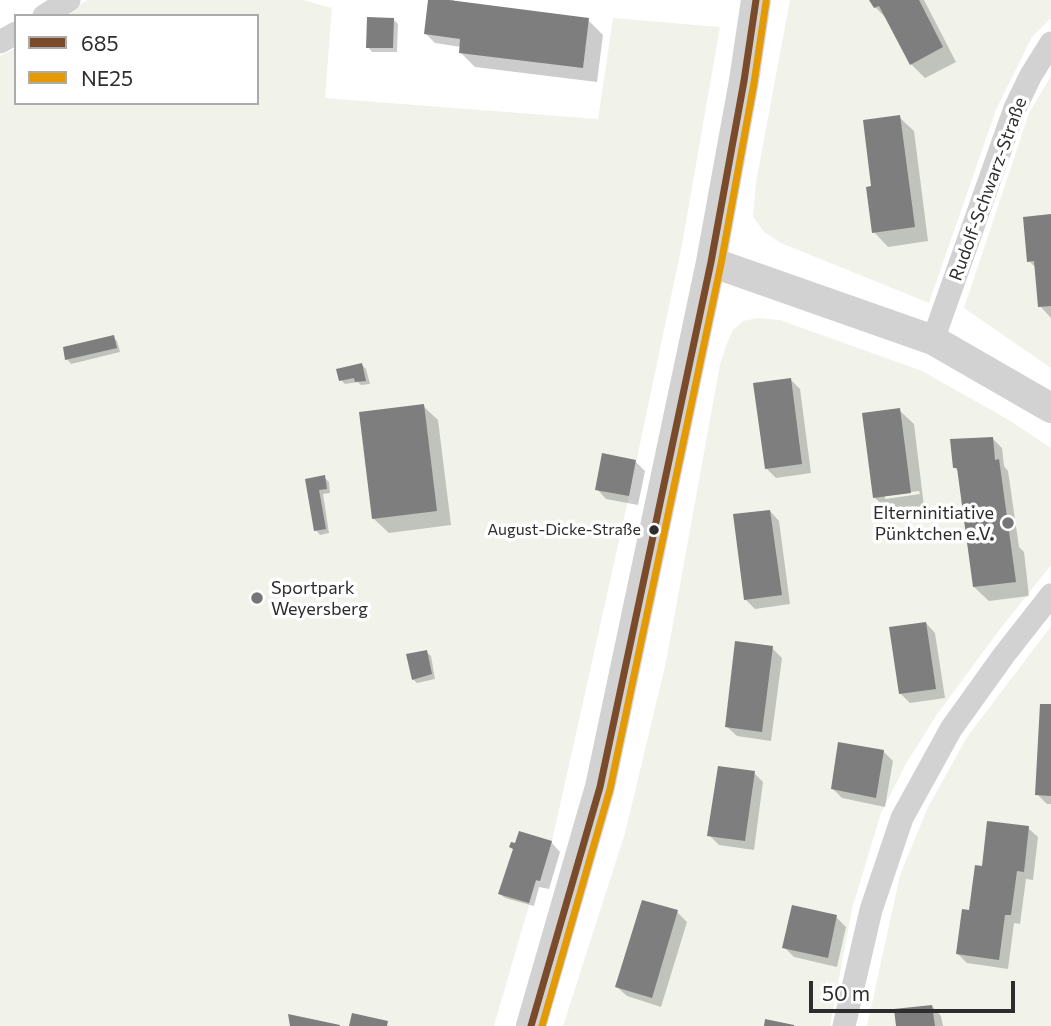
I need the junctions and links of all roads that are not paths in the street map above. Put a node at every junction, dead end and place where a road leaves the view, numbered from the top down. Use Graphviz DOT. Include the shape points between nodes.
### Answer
graph roads {
  1 [pos="69,0"];
  2 [pos="757,0"];
  3 [pos="47,14"];
  4 [pos="1051,43"];
  5 [pos="711,262"];
  6 [pos="933,340"];
  7 [pos="1051,408"];
  8 [pos="1051,595"];
  9 [pos="531,1026"];
  10 [pos="844,1026"];
  1 -- 3 [label="street"];
  2 -- 5 [label="street"];
  4 -- 6 [label="street, Rudolf-Schwarz-Straße" via="1015,108"];
  5 -- 6 [label="street"];
  5 -- 9 [label="street" via="600,787"];
  6 -- 7 [label="street"];
  8 -- 10 [label="street" via="951,729 902,818 871,910"];
}
